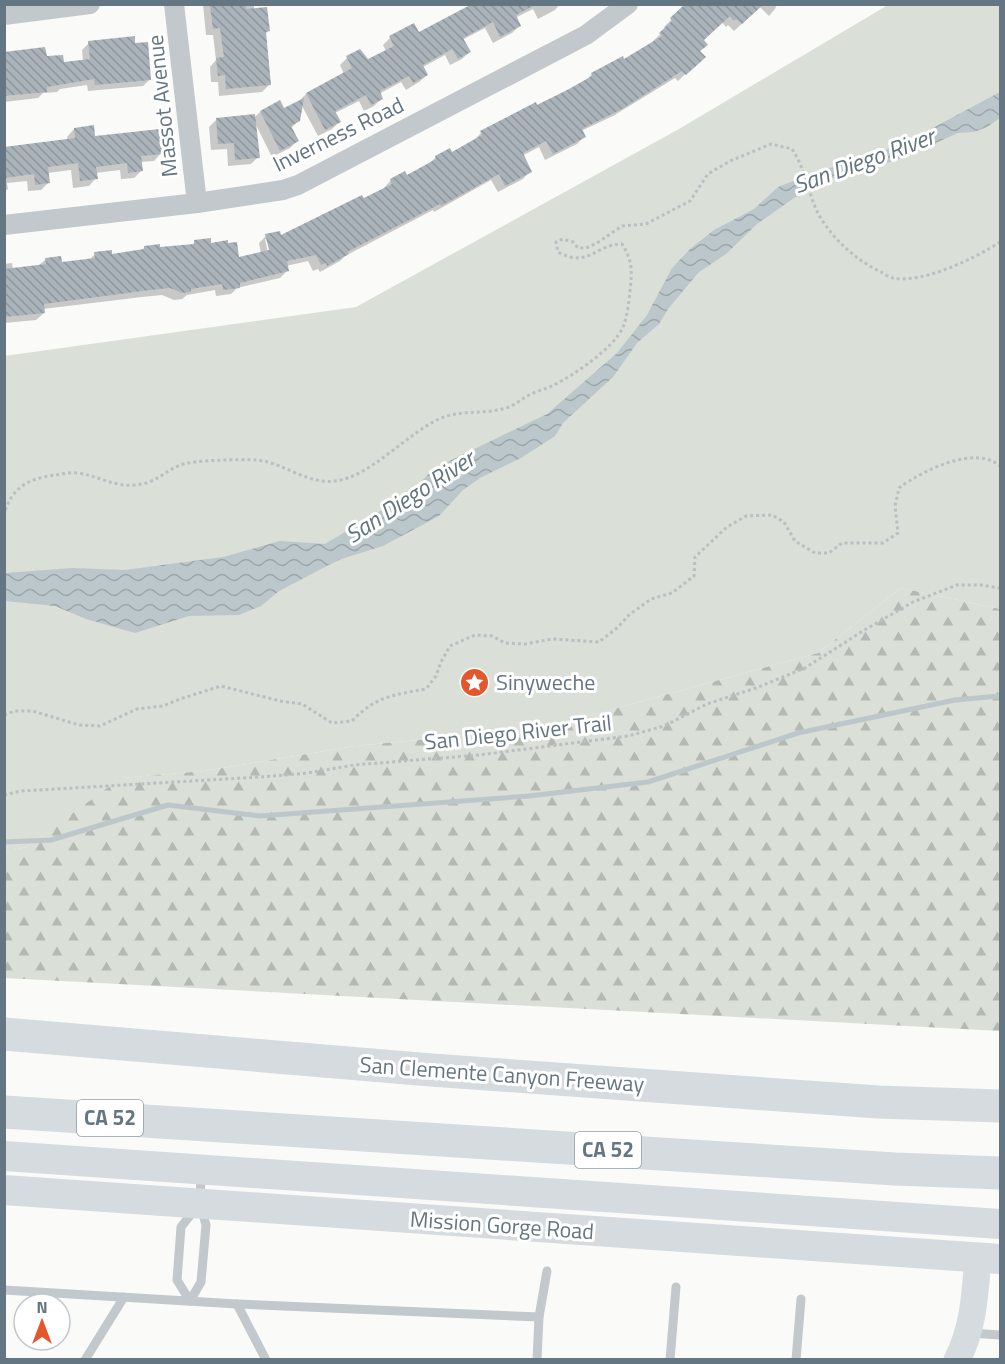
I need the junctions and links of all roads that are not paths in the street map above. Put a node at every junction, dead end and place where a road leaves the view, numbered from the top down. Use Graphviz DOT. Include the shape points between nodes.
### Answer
graph roads {
  1 [pos="90,4"];
  2 [pos="174,4"];
  3 [pos="628,4"];
  4 [pos="4,15"];
  5 [pos="197,203"];
  6 [pos="4,225"];
  7 [pos="4,1034"];
  8 [pos="1000,1106"];
  9 [pos="4,1112"];
  10 [pos="4,1156"];
  11 [pos="202,1169"];
  12 [pos="1000,1173"];
  13 [pos="4,1190"];
  14 [pos="200,1204"];
  15 [pos="991,1223"];
  16 [pos="989,1258"];
  17 [pos="547,1270"];
  18 [pos="676,1287"];
  19 [pos="4,1290"];
  20 [pos="124,1297"];
  21 [pos="801,1299"];
  22 [pos="190,1301"];
  23 [pos="237,1304"];
  24 [pos="539,1317"];
  25 [pos="969,1332"];
  26 [pos="1000,1335"];
  27 [pos="85,1359"];
  28 [pos="266,1359"];
  29 [pos="537,1359"];
  30 [pos="669,1359"];
  31 [pos="796,1359"];
  32 [pos="957,1359"];
  1 -- 4 [label="street"];
  2 -- 5 [label="street, Massot Avenue"];
  3 -- 5 [label="street, Inverness Road" via="586,35 314,178 283,190"];
  5 -- 6 [label="street, Inverness Road"];
  7 -- 8 [label="highway, San Clemente Canyon Freeway" via="441,1071 878,1102"];
  9 -- 12 [label="highway, CA 52"];
  10 -- 11 [label="main road, Mission Gorge Road"];
  11 -- 14 [label="lane"];
  11 -- 15 [label="main road, Mission Gorge Road"];
  13 -- 14 [label="main road, Mission Gorge Road"];
  14 -- 16 [label="main road, Mission Gorge Road"];
  14 -- 22 [label="lane" via="206,1225 201,1282"];
  14 -- 22 [label="lane" via="181,1227 177,1280"];
  15 -- 16 [label="main road"];
  16 -- 25 [label="street"];
  17 -- 24 [label="lane"];
  18 -- 30 [label="lane"];
  19 -- 20 [label="lane"];
  20 -- 22 [label="lane"];
  20 -- 27 [label="lane"];
  21 -- 31 [label="lane"];
  22 -- 23 [label="lane"];
  23 -- 24 [label="lane"];
  23 -- 28 [label="lane"];
  24 -- 29 [label="lane"];
  25 -- 26 [label="lane"];
  25 -- 32 [label="street"];
}
